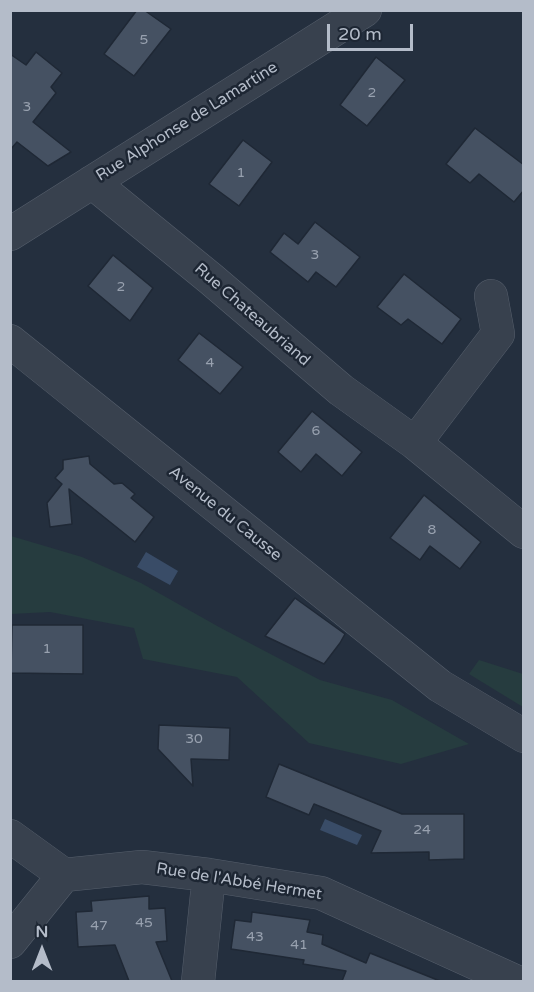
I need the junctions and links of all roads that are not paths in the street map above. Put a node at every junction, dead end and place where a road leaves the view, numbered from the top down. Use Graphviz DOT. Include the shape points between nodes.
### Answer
graph roads {
  1 [pos="364,10"];
  2 [pos="92,182"];
  3 [pos="10,234"];
  4 [pos="491,296"];
  5 [pos="10,341"];
  6 [pos="415,442"];
  7 [pos="524,532"];
  8 [pos="524,736"];
  9 [pos="10,836"];
  10 [pos="64,875"];
  11 [pos="209,875"];
  12 [pos="10,942"];
  13 [pos="198,981"];
  14 [pos="517,981"];
  1 -- 2 [label="street, Rue Alphonse de Lamartine"];
  2 -- 3 [label="street, Rue Alphonse de Lamartine"];
  2 -- 6 [label="street, Rue Chateaubriand" via="341,390"];
  4 -- 6 [label="street" via="498,334"];
  5 -- 8 [label="street, Avenue du Causse" via="440,686"];
  6 -- 7 [label="street, Rue Chateaubriand"];
  9 -- 10 [label="street"];
  10 -- 11 [label="street, Rue de l'Abbé Hermet" via="142,867"];
  10 -- 12 [label="street"];
  11 -- 13 [label="street"];
  11 -- 14 [label="street, Rue de l'Abbé Hermet" via="321,893"];
}
